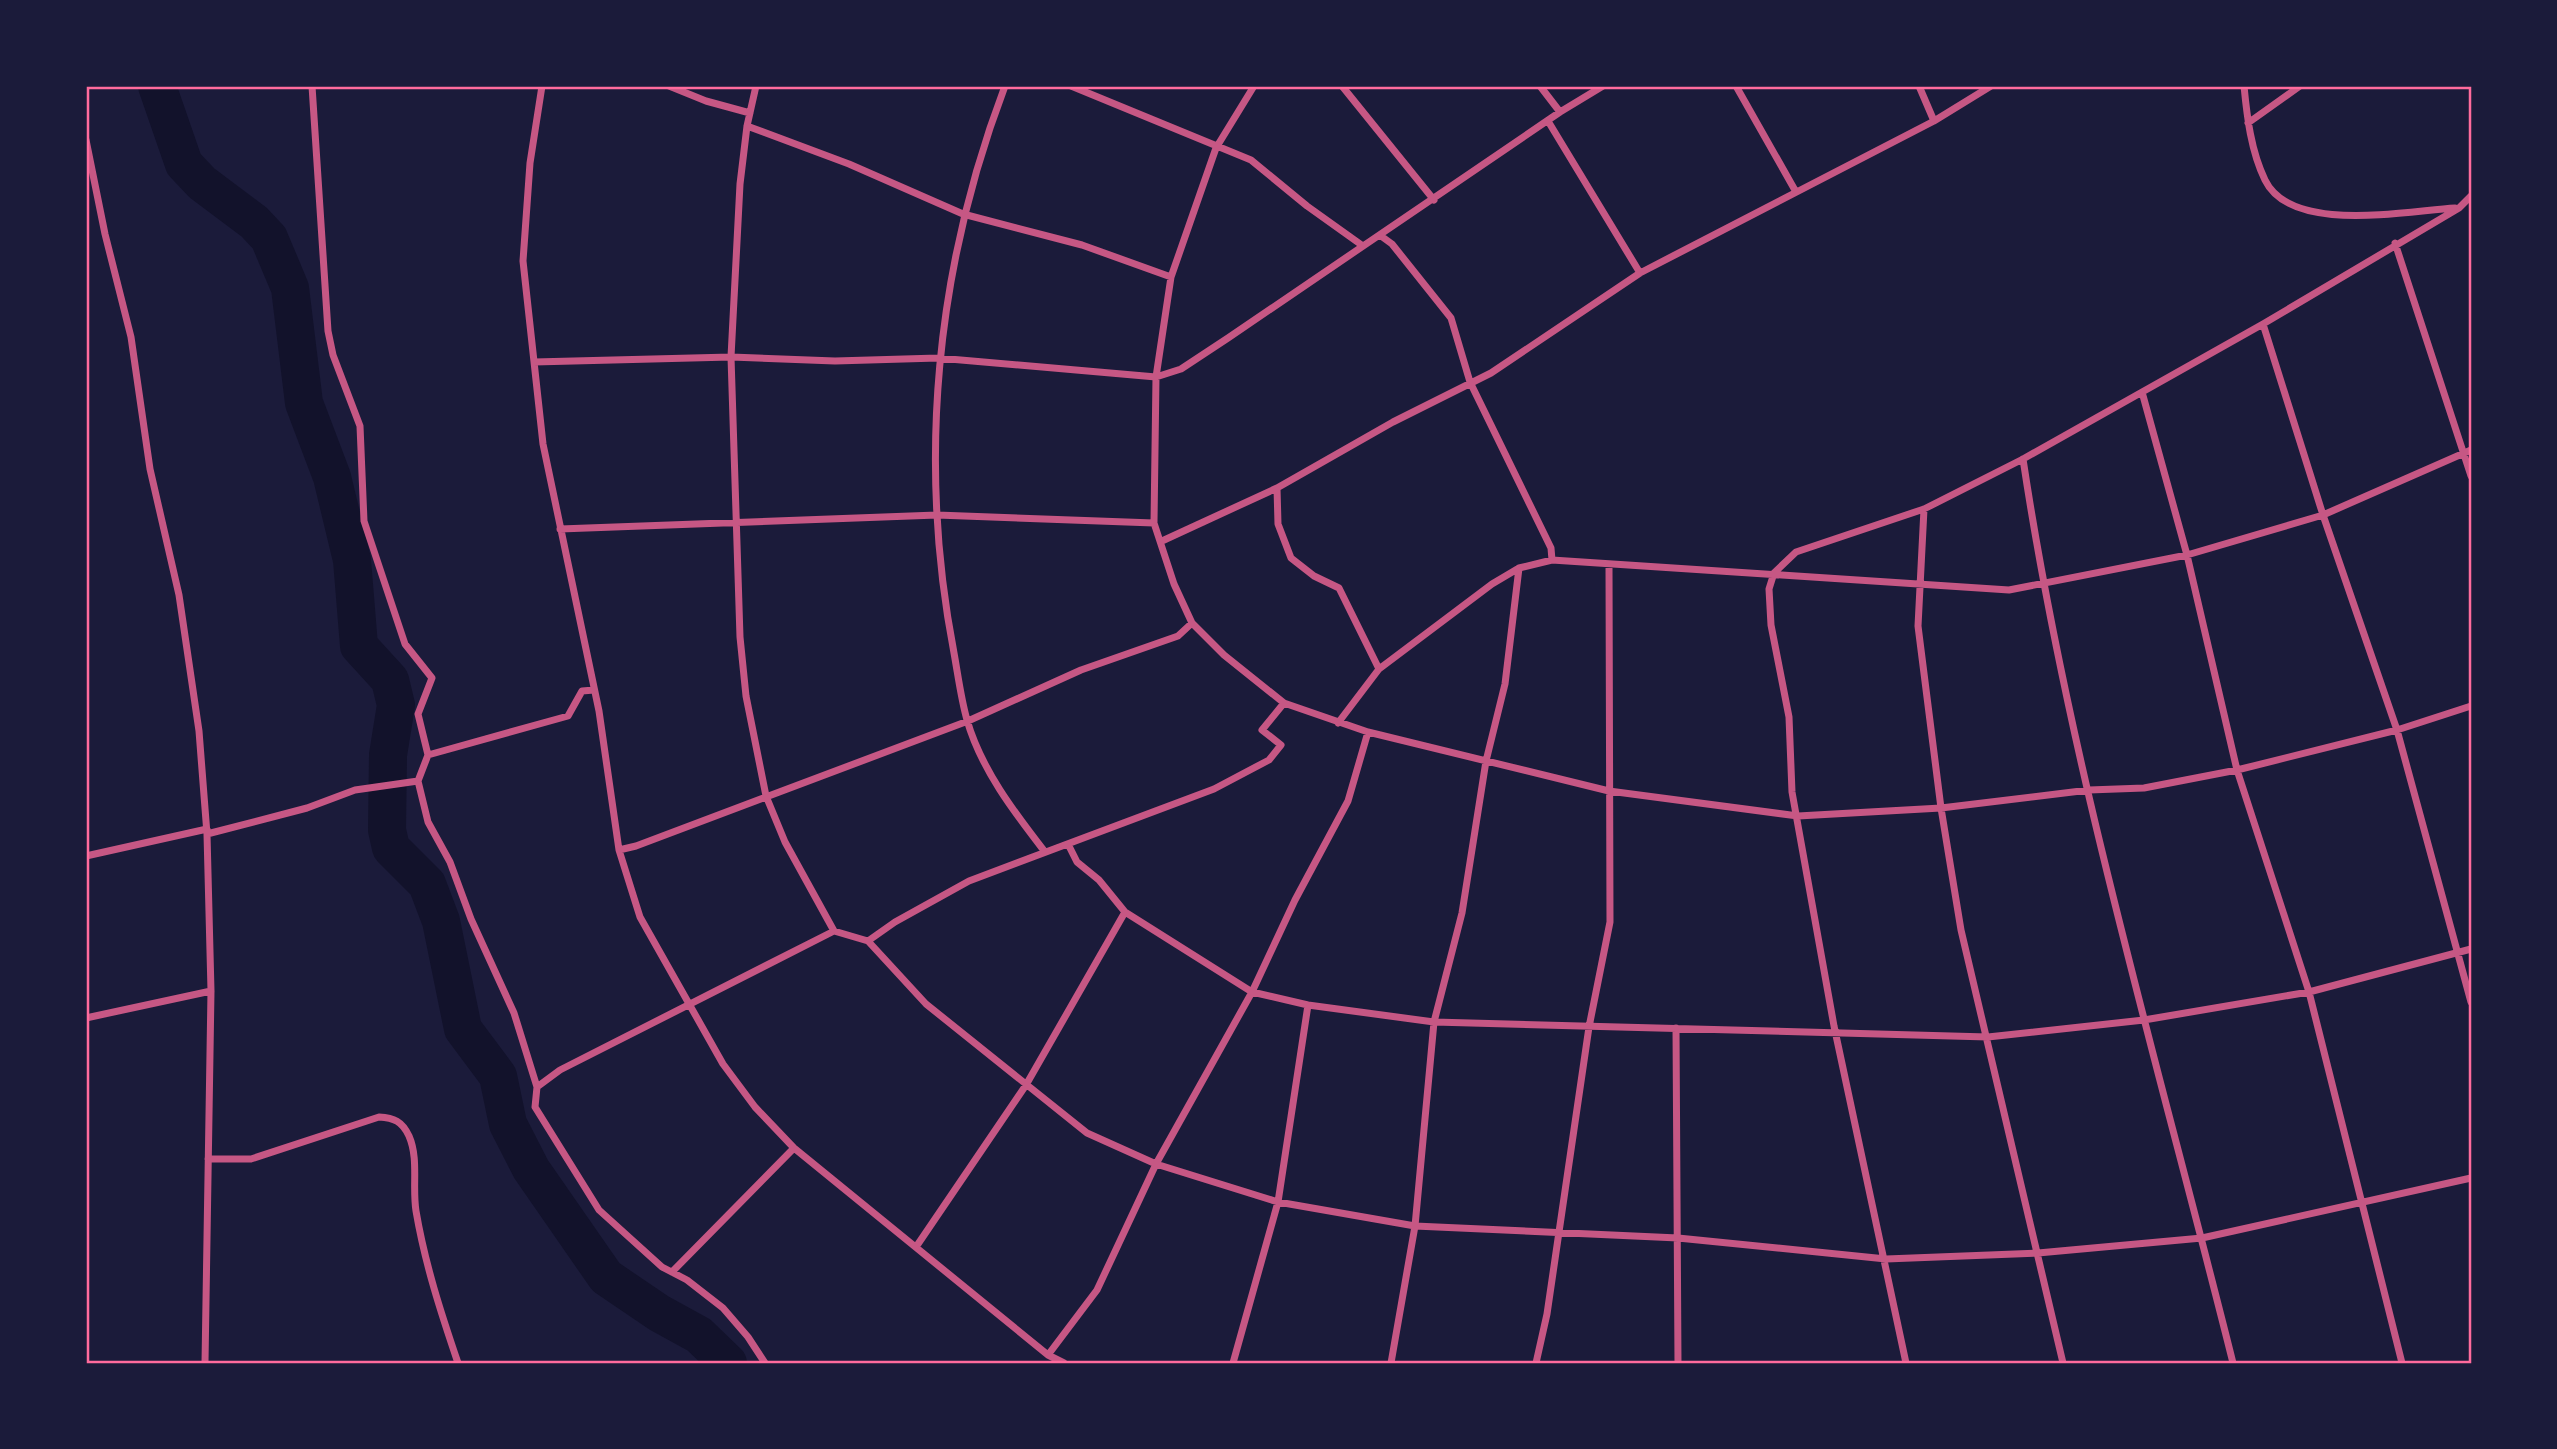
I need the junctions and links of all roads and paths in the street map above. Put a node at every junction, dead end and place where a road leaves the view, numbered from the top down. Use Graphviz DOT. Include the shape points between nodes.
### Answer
graph roads {
  1 [pos="312,86"];
  2 [pos="542,86"];
  3 [pos="669,86"];
  4 [pos="756,86"];
  5 [pos="1004,86"];
  6 [pos="1070,86"];
  7 [pos="1254,86"];
  8 [pos="1342,86"];
  9 [pos="1540,86"];
  10 [pos="1604,86"];
  11 [pos="1736,86"];
  12 [pos="1919,86"];
  13 [pos="1992,86"];
  14 [pos="2244,86"];
  15 [pos="2301,86"];
  16 [pos="1560,112"];
  17 [pos="750,113"];
  18 [pos="1548,121"];
  19 [pos="1934,121"];
  20 [pos="2248,123"];
  21 [pos="747,126"];
  22 [pos="86,141"];
  23 [pos="1216,148"];
  24 [pos="1796,192"];
  25 [pos="2471,196"];
  26 [pos="1434,200"];
  27 [pos="2459,208"];
  28 [pos="963,214"];
  29 [pos="1381,236"];
  30 [pos="2395,243"];
  31 [pos="1363,246"];
  32 [pos="1640,273"];
  33 [pos="1171,277"];
  34 [pos="2263,324"];
  35 [pos="731,358"];
  36 [pos="938,358"];
  37 [pos="534,362"];
  38 [pos="1156,377"];
  39 [pos="1470,382"];
  40 [pos="2142,392"];
  41 [pos="2467,451"];
  42 [pos="2023,459"];
  43 [pos="2471,477"];
  44 [pos="1277,488"];
  45 [pos="1924,509"];
  46 [pos="937,515"];
  47 [pos="2323,515"];
  48 [pos="734,522"];
  49 [pos="1154,523"];
  50 [pos="560,529"];
  51 [pos="1162,541"];
  52 [pos="2187,555"];
  53 [pos="1552,560"];
  54 [pos="1609,565"];
  55 [pos="1519,568"];
  56 [pos="1774,573"];
  57 [pos="2042,585"];
  58 [pos="1919,586"];
  59 [pos="1192,623"];
  60 [pos="1379,669"];
  61 [pos="594,690"];
  62 [pos="1284,703"];
  63 [pos="2471,706"];
  64 [pos="968,721"];
  65 [pos="1338,723"];
  66 [pos="2397,730"];
  67 [pos="1368,732"];
  68 [pos="428,755"];
  69 [pos="1486,761"];
  70 [pos="2237,770"];
  71 [pos="418,781"];
  72 [pos="2088,790"];
  73 [pos="1609,791"];
  74 [pos="766,796"];
  75 [pos="1941,808"];
  76 [pos="1798,816"];
  77 [pos="207,832"];
  78 [pos="1068,844"];
  79 [pos="619,850"];
  80 [pos="1045,852"];
  81 [pos="86,856"];
  82 [pos="1125,912"];
  83 [pos="834,931"];
  84 [pos="868,942"];
  85 [pos="2471,949"];
  86 [pos="2456,954"];
  87 [pos="211,991"];
  88 [pos="1252,992"];
  89 [pos="2309,992"];
  90 [pos="2471,1002"];
  91 [pos="690,1005"];
  92 [pos="1308,1005"];
  93 [pos="86,1018"];
  94 [pos="2144,1020"];
  95 [pos="1434,1022"];
  96 [pos="1590,1027"];
  97 [pos="1676,1028"];
  98 [pos="1836,1031"];
  99 [pos="1988,1037"];
  100 [pos="1026,1085"];
  101 [pos="537,1087"];
  102 [pos="794,1148"];
  103 [pos="208,1159"];
  104 [pos="1156,1164"];
  105 [pos="2471,1178"];
  106 [pos="2360,1201"];
  107 [pos="1278,1202"];
  108 [pos="1415,1226"];
  109 [pos="1559,1235"];
  110 [pos="1678,1238"];
  111 [pos="2202,1238"];
  112 [pos="916,1247"];
  113 [pos="2038,1253"];
  114 [pos="1886,1259"];
  115 [pos="672,1272"];
  116 [pos="1048,1355"];
  117 [pos="205,1363"];
  118 [pos="458,1363"];
  119 [pos="765,1363"];
  120 [pos="1064,1363"];
  121 [pos="1233,1363"];
  122 [pos="1391,1363"];
  123 [pos="1536,1363"];
  124 [pos="1678,1363"];
  125 [pos="1906,1363"];
  126 [pos="2063,1363"];
  127 [pos="2233,1363"];
  128 [pos="2402,1363"];
  1 -- 68 [label="street" via="328,331 360,426 365,521 405,644 432,678 418,713"];
  2 -- 37 [label="street" via="530,163 523,261"];
  3 -- 17 [label="street"];
  4 -- 17 [label="street"];
  5 -- 28 [label="street"];
  6 -- 23 [label="street"];
  7 -- 23 [label="street"];
  8 -- 26 [label="street"];
  9 -- 16 [label="street"];
  10 -- 16 [label="street"];
  11 -- 24 [label="street"];
  12 -- 19 [label="street"];
  13 -- 19 [label="street"];
  14 -- 20 [label="street"];
  15 -- 20 [label="street"];
  16 -- 18 [label="street"];
  17 -- 21 [label="street"];
  18 -- 26 [label="street"];
  18 -- 32 [label="street"];
  19 -- 24 [label="street"];
  20 -- 27 [label="street" via="2265,180 2279,198 2295,208 2324,216"];
  21 -- 28 [label="street"];
  21 -- 35 [label="street"];
  22 -- 77 [label="street" via="131,337 150,469 179,595 199,731"];
  23 -- 31 [label="street" via="1251,160"];
  23 -- 33 [label="street"];
  24 -- 32 [label="street"];
  25 -- 27 [label="street"];
  26 -- 29 [label="street"];
  27 -- 30 [label="street"];
  28 -- 33 [label="street" via="1082,246"];
  28 -- 36 [label="street"];
  29 -- 31 [label="street"];
  29 -- 39 [label="street" via="1445,306"];
  30 -- 34 [label="street"];
  30 -- 41 [label="street"];
  31 -- 38 [label="street" via="1181,369"];
  32 -- 39 [label="street" via="1491,373"];
  33 -- 38 [label="street"];
  34 -- 40 [label="street"];
  34 -- 47 [label="street"];
  35 -- 36 [label="street"];
  35 -- 37 [label="street"];
  35 -- 48 [label="street"];
  36 -- 38 [label="street"];
  36 -- 46 [label="street"];
  37 -- 50 [label="street" via="543,444"];
  38 -- 49 [label="street"];
  39 -- 44 [label="street"];
  39 -- 53 [label="street" via="1551,548"];
  40 -- 42 [label="street"];
  40 -- 52 [label="street"];
  41 -- 43 [label="street"];
  41 -- 47 [label="street"];
  42 -- 45 [label="street"];
  42 -- 57 [label="street"];
  44 -- 51 [label="street"];
  44 -- 60 [label="street" via="1278,524 1291,558 1339,588"];
  45 -- 56 [label="street" via="1796,552"];
  45 -- 58 [label="street"];
  46 -- 48 [label="street"];
  46 -- 49 [label="street"];
  46 -- 64 [label="street" via="940,583"];
  47 -- 52 [label="street"];
  47 -- 66 [label="street"];
  48 -- 50 [label="street"];
  48 -- 74 [label="street" via="745,685"];
  49 -- 51 [label="street"];
  50 -- 61 [label="street"];
  51 -- 59 [label="street" via="1174,584"];
  52 -- 57 [label="street"];
  52 -- 70 [label="street"];
  53 -- 54 [label="street"];
  53 -- 55 [label="street"];
  54 -- 56 [label="street"];
  54 -- 73 [label="street"];
  55 -- 60 [label="street"];
  55 -- 69 [label="street" via="1505,684"];
  56 -- 58 [label="street"];
  56 -- 76 [label="street" via="1769,589 1771,625 1789,717 1792,792"];
  57 -- 58 [label="street" via="2009,590"];
  57 -- 72 [label="street"];
  58 -- 75 [label="street" via="1924,688"];
  59 -- 62 [label="street"];
  59 -- 64 [label="street" via="1178,636 1081,670"];
  60 -- 65 [label="street"];
  61 -- 68 [label="street" via="582,691 568,716"];
  61 -- 79 [label="street"];
  62 -- 65 [label="street"];
  62 -- 78 [label="street" via="1262,730 1281,746 1269,760 1214,789"];
  63 -- 66 [label="street"];
  64 -- 74 [label="street"];
  64 -- 80 [label="street" via="1008,805"];
  65 -- 67 [label="street"];
  66 -- 70 [label="street"];
  66 -- 86 [label="street"];
  67 -- 69 [label="street"];
  67 -- 88 [label="street" via="1348,801"];
  68 -- 71 [label="street"];
  69 -- 73 [label="street"];
  69 -- 95 [label="street" via="1462,913"];
  70 -- 72 [label="street" via="2144,788"];
  70 -- 89 [label="street"];
  71 -- 77 [label="street" via="369,788"];
  71 -- 101 [label="street" via="428,822 450,862 514,1013"];
  72 -- 75 [label="street"];
  72 -- 94 [label="street"];
  73 -- 76 [label="street"];
  73 -- 96 [label="street" via="1610,922"];
  74 -- 79 [label="street"];
  74 -- 83 [label="street" via="785,842"];
  75 -- 76 [label="street"];
  75 -- 99 [label="street" via="1961,930"];
  76 -- 98 [label="street"];
  77 -- 81 [label="street"];
  77 -- 87 [label="street"];
  78 -- 80 [label="street"];
  78 -- 82 [label="street" via="1077,862 1100,880"];
  79 -- 91 [label="street" via="640,917"];
  80 -- 84 [label="street" via="969,881"];
  82 -- 88 [label="street"];
  82 -- 100 [label="street"];
  83 -- 84 [label="street"];
  83 -- 91 [label="street"];
  84 -- 100 [label="street" via="926,1004"];
  85 -- 86 [label="street"];
  86 -- 89 [label="street"];
  86 -- 90 [label="street"];
  87 -- 93 [label="street"];
  87 -- 103 [label="street"];
  88 -- 92 [label="street"];
  88 -- 104 [label="street"];
  89 -- 94 [label="street"];
  89 -- 106 [label="street"];
  91 -- 101 [label="street" via="560,1070"];
  91 -- 102 [label="street" via="723,1064"];
  92 -- 95 [label="street"];
  92 -- 107 [label="street"];
  94 -- 99 [label="street"];
  94 -- 111 [label="street"];
  95 -- 96 [label="street"];
  95 -- 108 [label="street"];
  96 -- 97 [label="street"];
  96 -- 109 [label="street"];
  97 -- 98 [label="street"];
  97 -- 110 [label="street"];
  98 -- 99 [label="street"];
  98 -- 114 [label="street"];
  99 -- 113 [label="street"];
  100 -- 104 [label="street" via="1087,1133"];
  100 -- 112 [label="street"];
  101 -- 115 [label="street" via="535,1107 599,1210"];
  102 -- 112 [label="street"];
  102 -- 115 [label="street"];
  103 -- 117 [label="street"];
  103 -- 118 [label="street" via="251,1159 379,1117 393,1118 402,1125 414,1148 416,1209 432,1290"];
  104 -- 107 [label="street"];
  104 -- 116 [label="street" via="1097,1290"];
  105 -- 106 [label="street"];
  106 -- 111 [label="street"];
  106 -- 128 [label="street"];
  107 -- 108 [label="street"];
  107 -- 121 [label="street"];
  108 -- 109 [label="street"];
  108 -- 122 [label="street"];
  109 -- 110 [label="street"];
  109 -- 123 [label="street"];
  110 -- 114 [label="street"];
  110 -- 124 [label="street"];
  111 -- 113 [label="street"];
  111 -- 127 [label="street"];
  112 -- 116 [label="street"];
  113 -- 114 [label="street"];
  113 -- 126 [label="street"];
  114 -- 125 [label="street"];
  115 -- 119 [label="street" via="723,1308"];
  116 -- 120 [label="street"];
}
